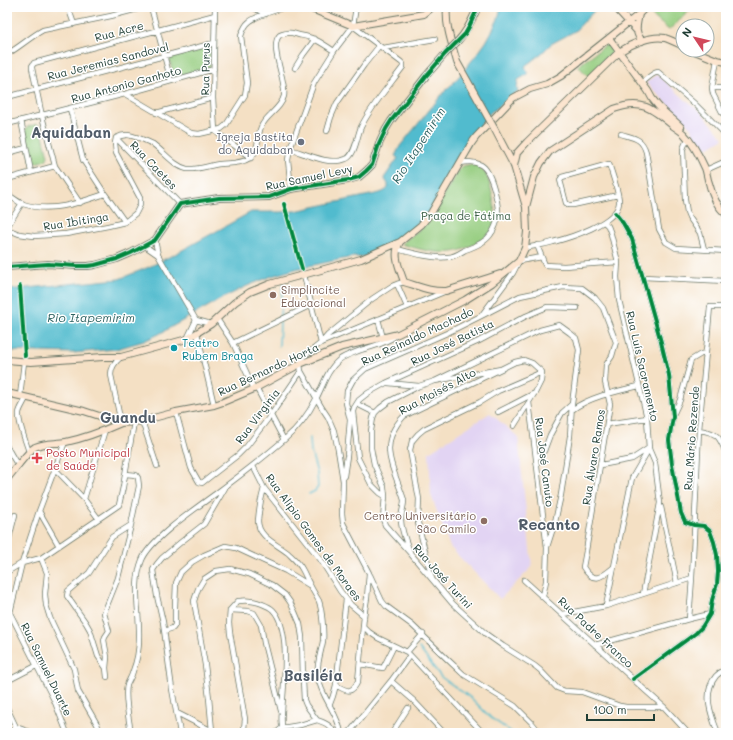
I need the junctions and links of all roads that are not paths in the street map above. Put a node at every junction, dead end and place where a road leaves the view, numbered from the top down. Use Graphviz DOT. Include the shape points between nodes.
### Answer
graph roads {
  1 [pos="68,7"];
  2 [pos="145,7"];
  3 [pos="151,7"];
  4 [pos="215,7"];
  5 [pos="252,7"];
  6 [pos="285,7"];
  7 [pos="307,7"];
  8 [pos="356,7"];
  9 [pos="432,7"];
  10 [pos="447,7"];
  11 [pos="478,7"];
  12 [pos="646,7"];
  13 [pos="615,8"];
  14 [pos="266,14"];
  15 [pos="639,14"];
  16 [pos="215,15"];
  17 [pos="628,23"];
  18 [pos="74,24"];
  19 [pos="353,26"];
  20 [pos="157,30"];
  21 [pos="636,30"];
  22 [pos="610,38"];
  23 [pos="315,39"];
  24 [pos="436,39"];
  25 [pos="642,41"];
  26 [pos="675,42"];
  27 [pos="214,43"];
  28 [pos="381,47"];
  29 [pos="334,51"];
  30 [pos="619,52"];
  31 [pos="7,54"];
  32 [pos="164,56"];
  33 [pos="712,58"];
  34 [pos="717,60"];
  35 [pos="726,62"];
  36 [pos="295,68"];
  37 [pos="214,69"];
  38 [pos="170,81"];
  39 [pos="642,83"];
  40 [pos="712,88"];
  41 [pos="726,88"];
  42 [pos="36,89"];
  43 [pos="7,92"];
  44 [pos="18,94"];
  45 [pos="125,94"];
  46 [pos="7,97"];
  47 [pos="213,98"];
  48 [pos="70,109"];
  49 [pos="156,113"];
  50 [pos="726,115"];
  51 [pos="42,116"];
  52 [pos="20,120"];
  53 [pos="7,124"];
  54 [pos="215,131"];
  55 [pos="327,131"];
  56 [pos="621,134"];
  57 [pos="726,135"];
  58 [pos="116,138"];
  59 [pos="687,138"];
  60 [pos="26,148"];
  61 [pos="290,149"];
  62 [pos="7,153"];
  63 [pos="251,158"];
  64 [pos="726,162"];
  65 [pos="460,163"];
  66 [pos="55,166"];
  67 [pos="514,166"];
  68 [pos="706,170"];
  69 [pos="31,172"];
  70 [pos="7,179"];
  71 [pos="291,189"];
  72 [pos="7,194"];
  73 [pos="105,194"];
  74 [pos="618,195"];
  75 [pos="80,203"];
  76 [pos="22,204"];
  77 [pos="180,204"];
  78 [pos="526,207"];
  79 [pos="615,213"];
  80 [pos="726,214"];
  81 [pos="125,222"];
  82 [pos="604,222"];
  83 [pos="7,228"];
  84 [pos="155,240"];
  85 [pos="400,242"];
  86 [pos="537,245"];
  87 [pos="145,246"];
  88 [pos="525,248"];
  89 [pos="704,249"];
  90 [pos="397,250"];
  91 [pos="726,251"];
  92 [pos="158,256"];
  93 [pos="542,256"];
  94 [pos="519,261"];
  95 [pos="618,262"];
  96 [pos="7,267"];
  97 [pos="506,272"];
  98 [pos="304,275"];
  99 [pos="643,277"];
  100 [pos="726,281"];
  101 [pos="404,282"];
  102 [pos="397,284"];
  103 [pos="446,291"];
  104 [pos="311,305"];
  105 [pos="407,307"];
  106 [pos="578,308"];
  107 [pos="726,308"];
  108 [pos="481,316"];
  109 [pos="196,319"];
  110 [pos="217,319"];
  111 [pos="378,319"];
  112 [pos="211,324"];
  113 [pos="197,333"];
  114 [pos="398,334"];
  115 [pos="187,338"];
  116 [pos="383,338"];
  117 [pos="233,343"];
  118 [pos="322,343"];
  119 [pos="706,353"];
  120 [pos="121,357"];
  121 [pos="7,360"];
  122 [pos="24,362"];
  123 [pos="300,364"];
  124 [pos="501,369"];
  125 [pos="301,370"];
  126 [pos="542,372"];
  127 [pos="435,381"];
  128 [pos="386,383"];
  129 [pos="419,386"];
  130 [pos="639,386"];
  131 [pos="255,388"];
  132 [pos="7,393"];
  133 [pos="535,393"];
  134 [pos="608,394"];
  135 [pos="23,397"];
  136 [pos="316,398"];
  137 [pos="529,402"];
  138 [pos="357,404"];
  139 [pos="572,404"];
  140 [pos="214,405"];
  141 [pos="572,410"];
  142 [pos="176,412"];
  143 [pos="353,412"];
  144 [pos="498,412"];
  145 [pos="375,413"];
  146 [pos="271,415"];
  147 [pos="673,417"];
  148 [pos="647,418"];
  149 [pos="350,420"];
  150 [pos="142,421"];
  151 [pos="134,422"];
  152 [pos="121,423"];
  153 [pos="607,424"];
  154 [pos="514,426"];
  155 [pos="105,430"];
  156 [pos="699,430"];
  157 [pos="284,440"];
  158 [pos="65,442"];
  159 [pos="7,447"];
  160 [pos="649,448"];
  161 [pos="29,452"];
  162 [pos="726,453"];
  163 [pos="536,458"];
  164 [pos="19,465"];
  165 [pos="600,465"];
  166 [pos="157,466"];
  167 [pos="253,466"];
  168 [pos="55,469"];
  169 [pos="126,474"];
  170 [pos="7,480"];
  171 [pos="343,481"];
  172 [pos="226,486"];
  173 [pos="264,488"];
  174 [pos="385,496"];
  175 [pos="84,499"];
  176 [pos="660,503"];
  177 [pos="39,511"];
  178 [pos="15,514"];
  179 [pos="98,518"];
  180 [pos="131,525"];
  181 [pos="694,525"];
  182 [pos="7,546"];
  183 [pos="59,546"];
  184 [pos="547,548"];
  185 [pos="410,553"];
  186 [pos="42,558"];
  187 [pos="22,563"];
  188 [pos="614,568"];
  189 [pos="7,572"];
  190 [pos="369,574"];
  191 [pos="692,578"];
  192 [pos="432,580"];
  193 [pos="524,580"];
  194 [pos="677,583"];
  195 [pos="309,585"];
  196 [pos="643,594"];
  197 [pos="543,596"];
  198 [pos="346,599"];
  199 [pos="606,606"];
  200 [pos="230,610"];
  201 [pos="9,614"];
  202 [pos="563,614"];
  203 [pos="710,614"];
  204 [pos="364,616"];
  205 [pos="689,619"];
  206 [pos="364,627"];
  207 [pos="164,631"];
  208 [pos="423,634"];
  209 [pos="595,645"];
  210 [pos="394,646"];
  211 [pos="408,653"];
  212 [pos="360,664"];
  213 [pos="36,666"];
  214 [pos="106,668"];
  215 [pos="726,668"];
  216 [pos="107,677"];
  217 [pos="633,679"];
  218 [pos="7,681"];
  219 [pos="391,681"];
  220 [pos="336,685"];
  221 [pos="330,704"];
  222 [pos="7,708"];
  223 [pos="408,708"];
  224 [pos="664,708"];
  225 [pos="177,713"];
  226 [pos="282,715"];
  227 [pos="317,720"];
  228 [pos="16,727"];
  229 [pos="282,728"];
  230 [pos="684,730"];
  231 [pos="214,732"];
  232 [pos="10,733"];
  233 [pos="33,733"];
  234 [pos="67,733"];
  235 [pos="99,733"];
  236 [pos="130,733"];
  237 [pos="180,733"];
  238 [pos="242,733"];
  239 [pos="276,733"];
  240 [pos="334,733"];
  241 [pos="341,733"];
  242 [pos="349,733"];
  243 [pos="392,733"];
  244 [pos="444,733"];
  245 [pos="483,733"];
  246 [pos="540,733"];
  247 [pos="688,733"];
  248 [pos="718,733"];
  1 -- 18 [label="street"];
  2 -- 18 [label="street"];
  3 -- 20 [label="street"];
  4 -- 16 [label="street, Rua Purus"];
  5 -- 14 [label="street"];
  6 -- 14 [label="street"];
  7 -- 19 [label="main road"];
  8 -- 19 [label="street"];
  9 -- 19 [label="main road" via="424,14"];
  10 -- 67 [label="main road, bridge" via="448,28 457,62"];
  11 -- 71 [label="main road, Rua Samuel Levy, bridge" via="465,34 422,81 386,129 372,165 366,171 359,177 348,180"];
  12 -- 15 [label="main road"];
  13 -- 17 [label="main road"];
  14 -- 54 [label="street" via="254,18 244,28 241,36 247,83 245,95 226,124"];
  15 -- 17 [label="main road"];
  15 -- 21 [label="main road"];
  16 -- 20 [label="street, Rua Acre"];
  16 -- 27 [label="street, Rua Purus"];
  17 -- 21 [label="main road"];
  17 -- 22 [label="main road"];
  18 -- 31 [label="street" via="43,30"];
  19 -- 28 [label="street"];
  19 -- 29 [label="street"];
  20 -- 32 [label="street"];
  20 -- 42 [label="street, Rua Acre" via="34,63 32,68"];
  21 -- 25 [label="main road"];
  22 -- 30 [label="main road"];
  22 -- 65 [label="main road" via="562,76 514,98 476,137"];
  23 -- 29 [label="street"];
  23 -- 36 [label="street"];
  23 -- 63 [label="street" via="289,33 278,38 277,55 284,83 284,96 261,127"];
  24 -- 28 [label="street"];
  25 -- 26 [label="main road" via="665,38"];
  25 -- 30 [label="main road"];
  27 -- 32 [label="street, Rua Jeremias Sandoval"];
  27 -- 37 [label="street, Rua Purus"];
  28 -- 55 [label="street" via="364,65 337,104"];
  28 -- 61 [label="street" via="401,62 403,67 361,127 349,158 337,162 326,161"];
  29 -- 61 [label="street" via="314,83"];
  30 -- 39 [label="main road"];
  30 -- 67 [label="main road" via="520,149"];
  32 -- 38 [label="street"];
  32 -- 42 [label="street, Rua Jeremias Sandoval"];
  33 -- 34 [label="main road"];
  34 -- 35 [label="main road"];
  34 -- 40 [label="street"];
  37 -- 38 [label="street, Rua Antonio Ganhoto"];
  37 -- 47 [label="street, Rua Purus"];
  38 -- 45 [label="street, Rua Antonio Ganhoto"];
  39 -- 57 [label="street" via="658,72"];
  39 -- 59 [label="main road" via="656,105 680,127"];
  40 -- 41 [label="street"];
  40 -- 50 [label="street" via="722,112"];
  42 -- 44 [label="street, Rua Jeremias Sandoval"];
  42 -- 51 [label="street"];
  43 -- 44 [label="street"];
  44 -- 46 [label="street, Rua Jeremias Sandoval"];
  45 -- 48 [label="street, Rua Antonio Ganhoto"];
  45 -- 49 [label="street"];
  47 -- 49 [label="street"];
  47 -- 54 [label="street, Rua Purus"];
  48 -- 51 [label="street, Rua Antonio Ganhoto"];
  48 -- 73 [label="street" via="83,160"];
  49 -- 54 [label="street" via="191,133"];
  51 -- 52 [label="street, Rua Antonio Ganhoto"];
  51 -- 66 [label="street"];
  52 -- 53 [label="street"];
  52 -- 60 [label="street"];
  54 -- 63 [label="street"];
  56 -- 89 [label="street" via="639,140 644,145 659,230 666,242 676,248"];
  58 -- 63 [label="street" via="125,134 152,144 179,166 188,169 237,163"];
  58 -- 77 [label="street, Rua Caetes"];
  58 -- 81 [label="street" via="116,153 140,198 136,213"];
  59 -- 68 [label="main road"];
  59 -- 78 [label="main road" via="651,109 633,105 614,109 550,151 534,177"];
  59 -- 89 [label="street" via="683,149 685,200 687,212 700,233"];
  60 -- 62 [label="street"];
  60 -- 69 [label="street"];
  61 -- 71 [label="street" via="288,160"];
  64 -- 68 [label="street"];
  65 -- 85 [label="main road" via="431,213"];
  65 -- 90 [label="street" via="481,165 490,176 498,210 498,218 491,234 473,247 450,257"];
  66 -- 69 [label="street"];
  66 -- 75 [label="street"];
  67 -- 78 [label="main road"];
  68 -- 80 [label="main road" via="712,197"];
  69 -- 70 [label="street"];
  71 -- 77 [label="main road, Rua Samuel Levy" via="269,197 219,198"];
  72 -- 76 [label="street"];
  73 -- 75 [label="street"];
  73 -- 81 [label="street"];
  74 -- 74 [label="street" via="568,205 560,180 562,176 609,164"];
  74 -- 79 [label="street" via="619,204"];
  75 -- 76 [label="street" via="39,208"];
  76 -- 83 [label="street"];
  77 -- 84 [label="main road"];
  78 -- 88 [label="main road"];
  79 -- 82 [label="street"];
  79 -- 99 [label="street" via="632,238"];
  81 -- 83 [label="street, Rua Ibitinga" via="66,234 34,236 18,234"];
  82 -- 86 [label="street" via="580,234"];
  82 -- 95 [label="street, Rua Luís Sacramento" via="611,234"];
  84 -- 87 [label="main road"];
  84 -- 92 [label="street"];
  85 -- 90 [label="main road"];
  85 -- 98 [label="main road" via="361,260"];
  86 -- 88 [label="street"];
  86 -- 93 [label="street"];
  87 -- 92 [label="street"];
  87 -- 96 [label="main road" via="95,266 48,264"];
  88 -- 94 [label="main road"];
  89 -- 91 [label="street"];
  90 -- 101 [label="main road" via="396,259"];
  92 -- 109 [label="street"];
  93 -- 94 [label="street"];
  93 -- 95 [label="street" via="545,265"];
  94 -- 97 [label="main road, Rua Bernardo Horta"];
  94 -- 108 [label="street, Rua Reinaldo Machado"];
  95 -- 130 [label="street, Rua Luís Sacramento" via="619,300"];
  97 -- 103 [label="main road"];
  97 -- 114 [label="main road, Rua Bernardo Horta" via="477,293"];
  98 -- 104 [label="street"];
  98 -- 110 [label="main road" via="250,292"];
  99 -- 100 [label="street"];
  99 -- 147 [label="street" via="669,375"];
  101 -- 102 [label="street"];
  101 -- 103 [label="main road" via="425,289"];
  102 -- 105 [label="street"];
  102 -- 118 [label="street" via="372,299 328,335"];
  103 -- 105 [label="street"];
  104 -- 117 [label="street"];
  104 -- 118 [label="street"];
  105 -- 111 [label="street"];
  106 -- 128 [label="street, Rua José Batista" via="547,307"];
  107 -- 119 [label="street, Rua Mário Rezende" via="710,307"];
  108 -- 134 [label="street, Rua Álvaro Ramos" via="520,296 563,287 582,288 603,308 616,342 606,365 605,382"];
  108 -- 149 [label="street, Rua Reinaldo Machado" via="365,369 353,380 347,391 346,403"];
  109 -- 112 [label="street"];
  109 -- 115 [label="street"];
  110 -- 112 [label="main road"];
  110 -- 117 [label="street"];
  111 -- 116 [label="street"];
  111 -- 118 [label="street"];
  112 -- 113 [label="main road"];
  113 -- 115 [label="main road"];
  113 -- 140 [label="street"];
  114 -- 116 [label="main road, Rua Bernardo Horta"];
  114 -- 136 [label="street" via="382,344 350,354 340,360 333,366"];
  115 -- 120 [label="main road"];
  116 -- 123 [label="main road, Rua Bernardo Horta" via="342,347"];
  117 -- 131 [label="street"];
  118 -- 123 [label="street" via="303,357"];
  119 -- 147 [label="street" via="692,360"];
  119 -- 156 [label="street, Rua Mário Rezende"];
  120 -- 122 [label="main road"];
  120 -- 152 [label="street" via="112,367 111,374"];
  121 -- 122 [label="main road"];
  122 -- 135 [label="street"];
  123 -- 125 [label="street"];
  123 -- 131 [label="main road, Rua Bernardo Horta"];
  124 -- 126 [label="street" via="524,360"];
  124 -- 127 [label="street"];
  124 -- 185 [label="street, Rua Moisés Alto" via="404,416 393,430 389,451 404,500 401,523"];
  125 -- 136 [label="street"];
  125 -- 146 [label="street, Rua Virginia"];
  126 -- 133 [label="street"];
  126 -- 192 [label="street" via="498,391 424,429 412,441 410,450 419,499 418,522"];
  127 -- 129 [label="street"];
  127 -- 139 [label="street" via="540,330 559,325 576,338 579,350"];
  128 -- 129 [label="street"];
  128 -- 138 [label="street, Rua José Batista" via="368,393"];
  129 -- 145 [label="street" via="388,402"];
  130 -- 134 [label="street"];
  130 -- 148 [label="street, Rua Luís Sacramento"];
  131 -- 140 [label="main road, Rua Bernardo Horta"];
  131 -- 146 [label="street"];
  132 -- 135 [label="main road, Rua Bernardo Horta"];
  133 -- 137 [label="street"];
  133 -- 144 [label="street"];
  134 -- 141 [label="street" via="578,405"];
  134 -- 153 [label="street, Rua Álvaro Ramos" via="610,404"];
  135 -- 152 [label="main road, Rua Bernardo Horta" via="84,410"];
  135 -- 161 [label="street" via="19,414"];
  136 -- 157 [label="street" via="306,417"];
  136 -- 171 [label="street" via="334,431"];
  137 -- 154 [label="street"];
  137 -- 163 [label="street, Rua José Canuto"];
  138 -- 143 [label="street, Rua José Batista"];
  138 -- 145 [label="street"];
  139 -- 141 [label="street"];
  139 -- 163 [label="street" via="562,413 544,451"];
  140 -- 142 [label="main road, Rua Bernardo Horta"];
  141 -- 184 [label="street" via="561,495 556,522"];
  142 -- 146 [label="street, Rua Virginia" via="191,468 199,482 238,455"];
  142 -- 150 [label="main road, Rua Bernardo Horta"];
  143 -- 149 [label="street, Rua José Batista"];
  143 -- 174 [label="street" via="358,458 371,484"];
  145 -- 174 [label="street" via="371,448"];
  146 -- 157 [label="street"];
  147 -- 181 [label="street" via="669,440 678,501 685,522"];
  148 -- 153 [label="street"];
  148 -- 160 [label="street, Rua Luís Sacramento"];
  149 -- 171 [label="street, Rua Reinaldo Machado"];
  150 -- 151 [label="main road, Rua Bernardo Horta"];
  150 -- 166 [label="street"];
  151 -- 152 [label="main road, Rua Bernardo Horta"];
  151 -- 169 [label="street"];
  152 -- 155 [label="main road"];
  153 -- 165 [label="street, Rua Álvaro Ramos"];
  155 -- 158 [label="main road"];
  155 -- 175 [label="street"];
  156 -- 162 [label="street" via="716,435"];
  156 -- 181 [label="street, Rua Mário Rezende"];
  157 -- 167 [label="street"];
  158 -- 161 [label="main road" via="38,446"];
  158 -- 168 [label="street"];
  159 -- 164 [label="street"];
  160 -- 165 [label="street" via="632,459"];
  160 -- 176 [label="street, Rua Luís Sacramento" via="655,463"];
  160 -- 188 [label="street" via="632,478"];
  161 -- 164 [label="main road"];
  163 -- 184 [label="street, Rua José Canuto"];
  164 -- 170 [label="main road"];
  165 -- 188 [label="street, Rua Álvaro Ramos" via="583,566 587,574 595,578 604,576"];
  167 -- 172 [label="street"];
  167 -- 173 [label="street, Rua Alípio Gomes de Moraes"];
  168 -- 175 [label="street"];
  168 -- 177 [label="street"];
  169 -- 179 [label="street" via="119,505"];
  169 -- 180 [label="street" via="136,475 139,486"];
  171 -- 190 [label="street" via="343,523"];
  172 -- 207 [label="street" via="204,524 162,558 153,570"];
  172 -- 236 [label="street" via="169,530 150,548 142,560 137,585 138,656 126,694"];
  173 -- 195 [label="street" via="258,522 263,535 297,562"];
  173 -- 198 [label="street, Rua Alípio Gomes de Moraes" via="320,558"];
  174 -- 185 [label="street, Rua José Turini" via="385,525"];
  175 -- 179 [label="street"];
  176 -- 194 [label="street"];
  176 -- 196 [label="street"];
  177 -- 183 [label="street"];
  177 -- 187 [label="street"];
  178 -- 182 [label="street"];
  179 -- 183 [label="street"];
  180 -- 214 [label="street" via="118,578 104,613 109,631 104,640"];
  180 -- 214 [label="street" via="112,537 89,573 67,594 90,630 98,656"];
  181 -- 191 [label="street, Rua Mário Rezende"];
  181 -- 203 [label="street" via="704,526 710,531 717,555 718,572"];
  183 -- 186 [label="street"];
  184 -- 197 [label="street, Rua José Canuto"];
  185 -- 192 [label="street, Rua José Turini"];
  186 -- 187 [label="street"];
  186 -- 235 [label="street" via="47,573 45,594 50,618 74,669 78,691 97,724"];
  187 -- 189 [label="street"];
  187 -- 201 [label="street"];
  188 -- 199 [label="street"];
  190 -- 204 [label="street"];
  190 -- 208 [label="street" via="386,606"];
  191 -- 194 [label="street"];
  191 -- 205 [label="street, Rua Mário Rezende"];
  192 -- 224 [label="street, Rua José Turini" via="452,603 486,634 535,666 557,688 582,692 620,706"];
  193 -- 197 [label="street, Rua Padre Franco"];
  194 -- 196 [label="street"];
  195 -- 207 [label="street" via="264,560 225,546 192,562 181,572 176,583 175,625"];
  195 -- 221 [label="street" via="318,601 322,624 323,639 318,659 318,677"];
  196 -- 199 [label="street"];
  197 -- 202 [label="street, Rua Padre Franco"];
  198 -- 204 [label="street, Rua Alípio Gomes de Moraes"];
  198 -- 220 [label="street"];
  199 -- 202 [label="street"];
  200 -- 226 [label="street" via="254,613 261,625"];
  200 -- 226 [label="street" via="238,601 251,600 272,609 276,616 285,646"];
  200 -- 238 [label="street" via="230,633 245,719"];
  201 -- 213 [label="street, Rua Samuel Duarte"];
  202 -- 209 [label="street, Rua Padre Franco"];
  203 -- 205 [label="street"];
  203 -- 217 [label="street" via="696,633"];
  204 -- 206 [label="street"];
  205 -- 209 [label="street"];
  206 -- 210 [label="street"];
  206 -- 212 [label="street"];
  207 -- 225 [label="street"];
  208 -- 211 [label="street"];
  208 -- 246 [label="street" via="463,674 515,706"];
  209 -- 217 [label="street, Rua Padre Franco"];
  210 -- 211 [label="street"];
  210 -- 212 [label="street" via="383,668"];
  211 -- 219 [label="street"];
  211 -- 245 [label="street"];
  212 -- 220 [label="street" via="358,681 353,689 347,691"];
  213 -- 218 [label="street"];
  213 -- 234 [label="street, Rua Samuel Duarte" via="54,700"];
  214 -- 216 [label="street"];
  215 -- 248 [label="street" via="716,676 709,692 708,701"];
  217 -- 224 [label="street, Rua Padre Franco"];
  219 -- 242 [label="street"];
  219 -- 244 [label="street"];
  220 -- 221 [label="street"];
  221 -- 241 [label="street"];
  222 -- 228 [label="street"];
  223 -- 243 [label="street"];
  224 -- 230 [label="street, Rua Padre Franco"];
  225 -- 231 [label="street"];
  225 -- 237 [label="street"];
  226 -- 229 [label="street"];
  227 -- 229 [label="street"];
  227 -- 231 [label="street" via="304,700 302,638 296,612 284,595 272,585 230,568 216,571 204,579 194,601"];
  227 -- 240 [label="street" via="329,725"];
  228 -- 232 [label="street"];
  228 -- 233 [label="street"];
  229 -- 239 [label="street"];
  230 -- 247 [label="street, Rua Padre Franco"];
}
